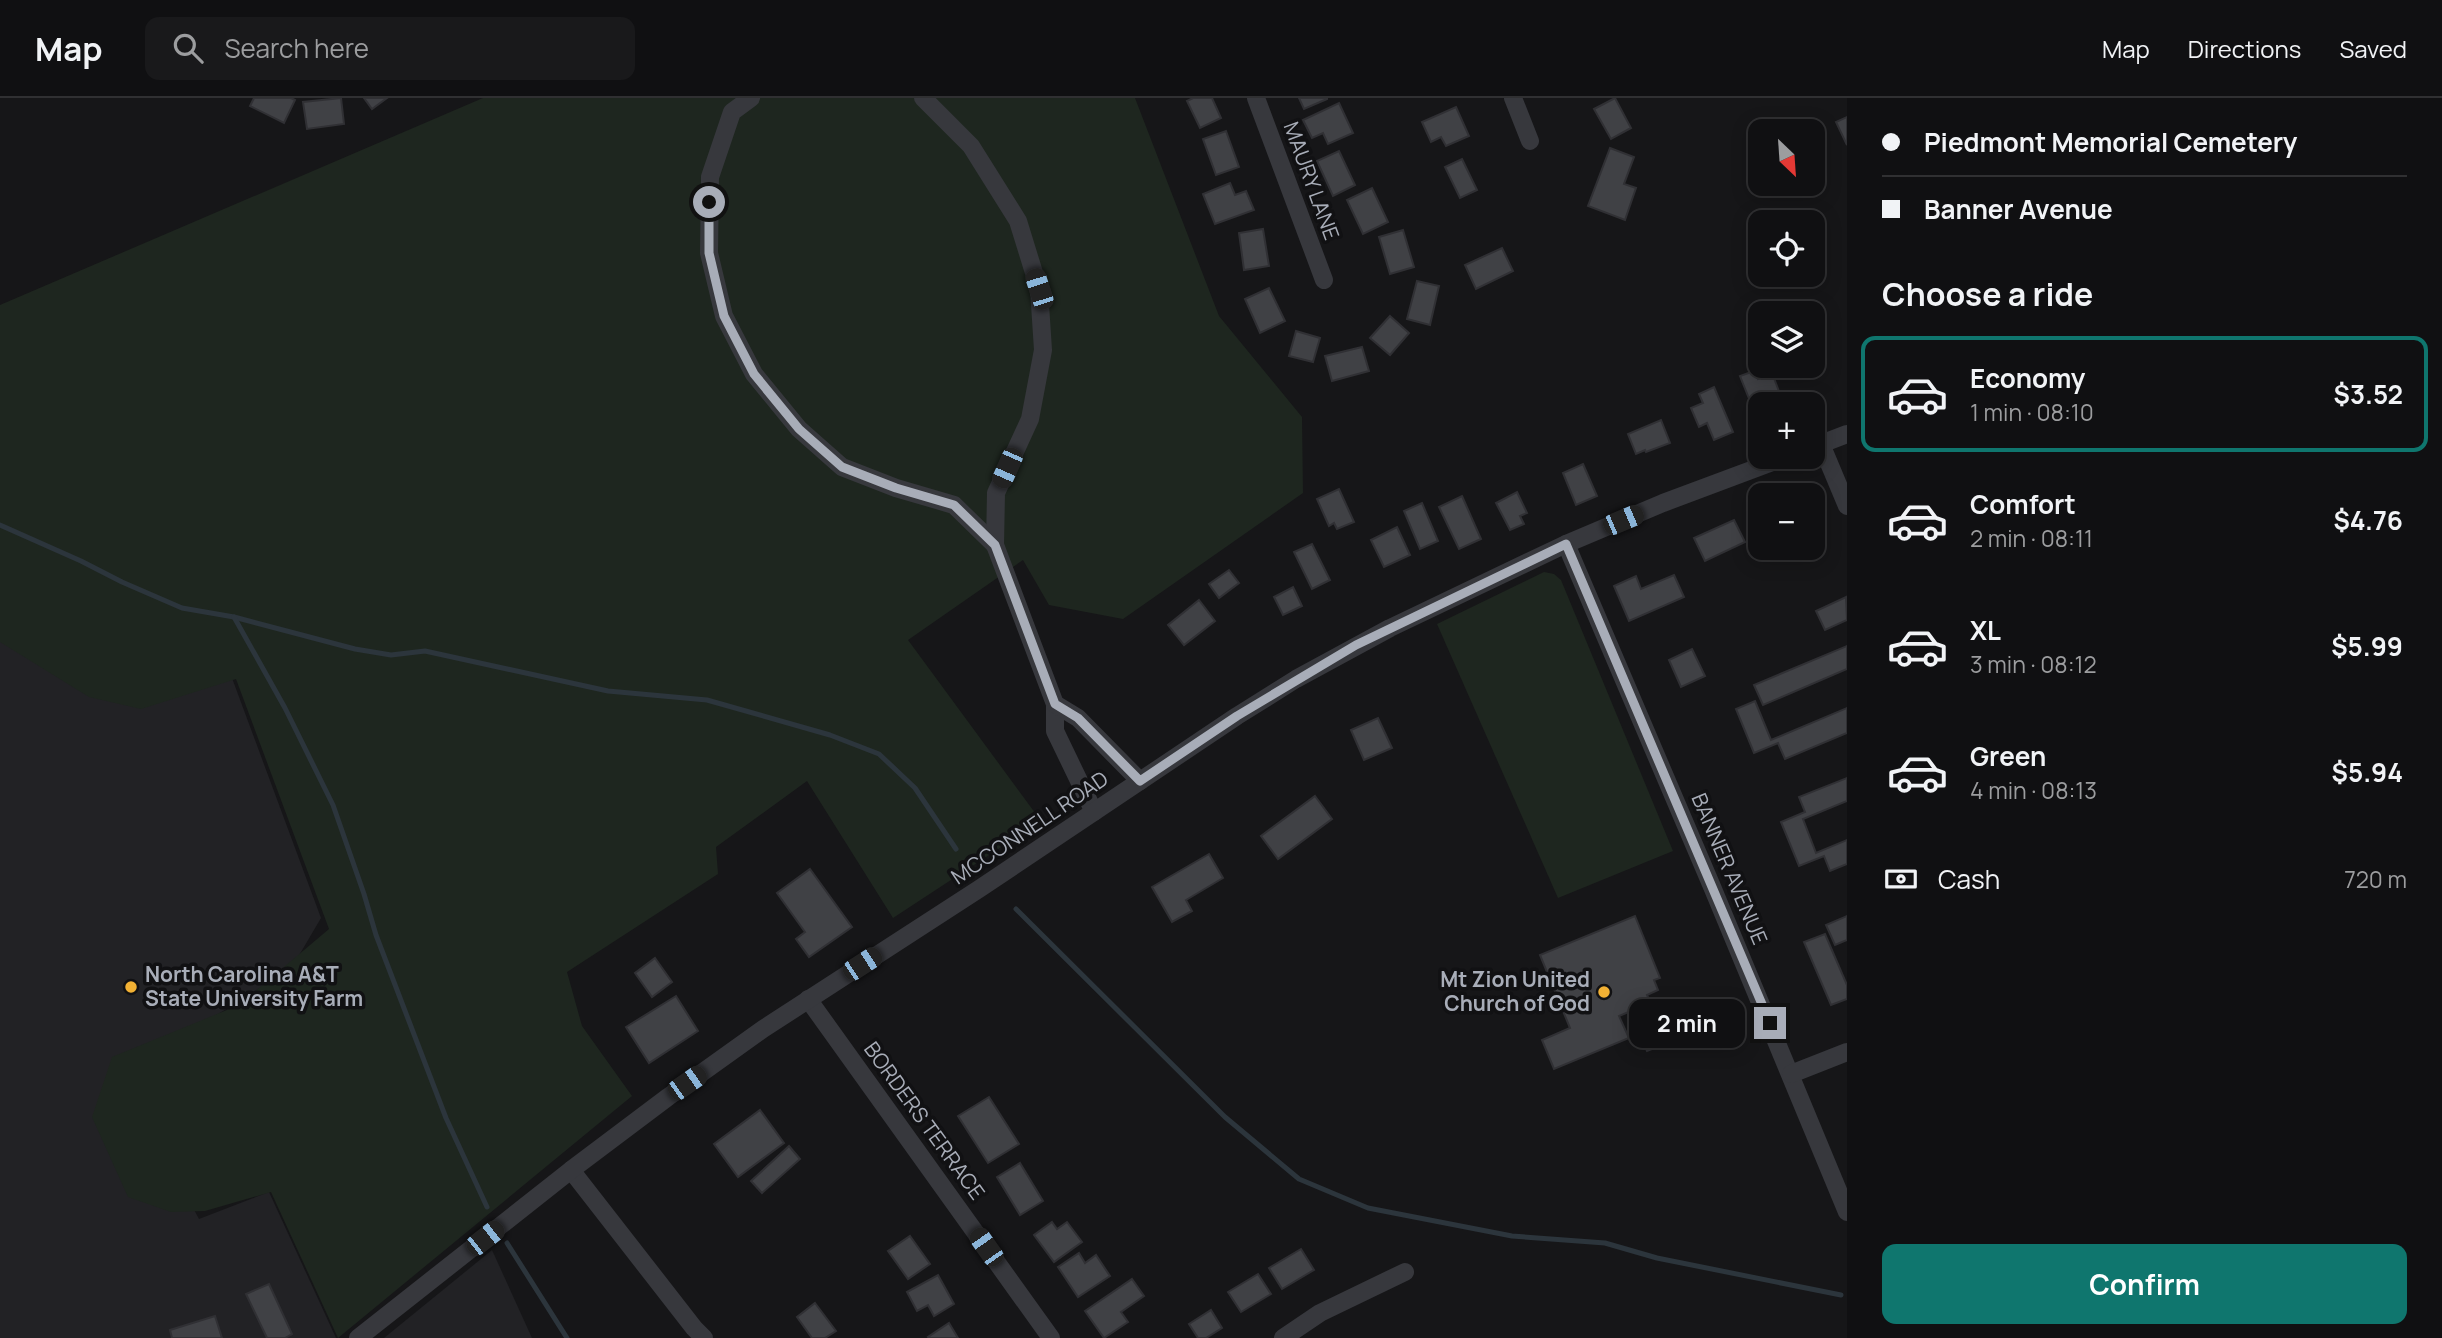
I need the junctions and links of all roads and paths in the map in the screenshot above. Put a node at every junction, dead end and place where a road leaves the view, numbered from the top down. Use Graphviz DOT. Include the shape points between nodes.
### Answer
graph roads {
  1 [pos="751,98"];
  2 [pos="923,98"];
  3 [pos="1256,98"];
  4 [pos="1513,98"];
  5 [pos="1530,141"];
  6 [pos="1324,280"];
  7 [pos="1847,434"];
  8 [pos="1825,442"];
  9 [pos="1825,461"];
  10 [pos="1754,469"];
  11 [pos="1847,506"];
  12 [pos="1566,544"];
  13 [pos="995,545"];
  14 [pos="1055,704"];
  15 [pos="1140,781"];
  16 [pos="1094,813"];
  17 [pos="808,999"];
  18 [pos="1847,1052"];
  19 [pos="1791,1074"];
  20 [pos="571,1170"];
  21 [pos="1847,1212"];
  22 [pos="1405,1272"];
  23 [pos="358,1338"];
  24 [pos="704,1338"];
  25 [pos="1051,1338"];
  26 [pos="1283,1338"];
  1 -- 13 [label="street" via="732,112 710,177 709,253 724,316 754,374 799,429 842,467 954,505"];
  2 -- 13 [label="street" via="971,146 1018,221 1039,289 1043,350 1030,419 996,493"];
  3 -- 6 [label="street, MAURY LANE"];
  4 -- 5 [label="street"];
  7 -- 8 [label="street"];
  9 -- 11 [label="street"];
  10 -- 12 [label="street, MCCONNELL ROAD"];
  12 -- 15 [label="street, MCCONNELL ROAD" via="1356,645"];
  12 -- 19 [label="street, BANNER AVENUE"];
  13 -- 14 [label="street"];
  14 -- 15 [label="street" via="1078,718"];
  14 -- 16 [label="street" via="1055,731"];
  15 -- 16 [label="street, MCCONNELL ROAD"];
  16 -- 17 [label="street, MCCONNELL ROAD"];
  17 -- 20 [label="street, MCCONNELL ROAD"];
  17 -- 25 [label="street, BORDERS TERRACE"];
  18 -- 19 [label="street"];
  19 -- 21 [label="street, BANNER AVENUE"];
  20 -- 23 [label="street, MCCONNELL ROAD"];
  20 -- 24 [label="street"];
  22 -- 26 [label="street" via="1320,1313"];
}
